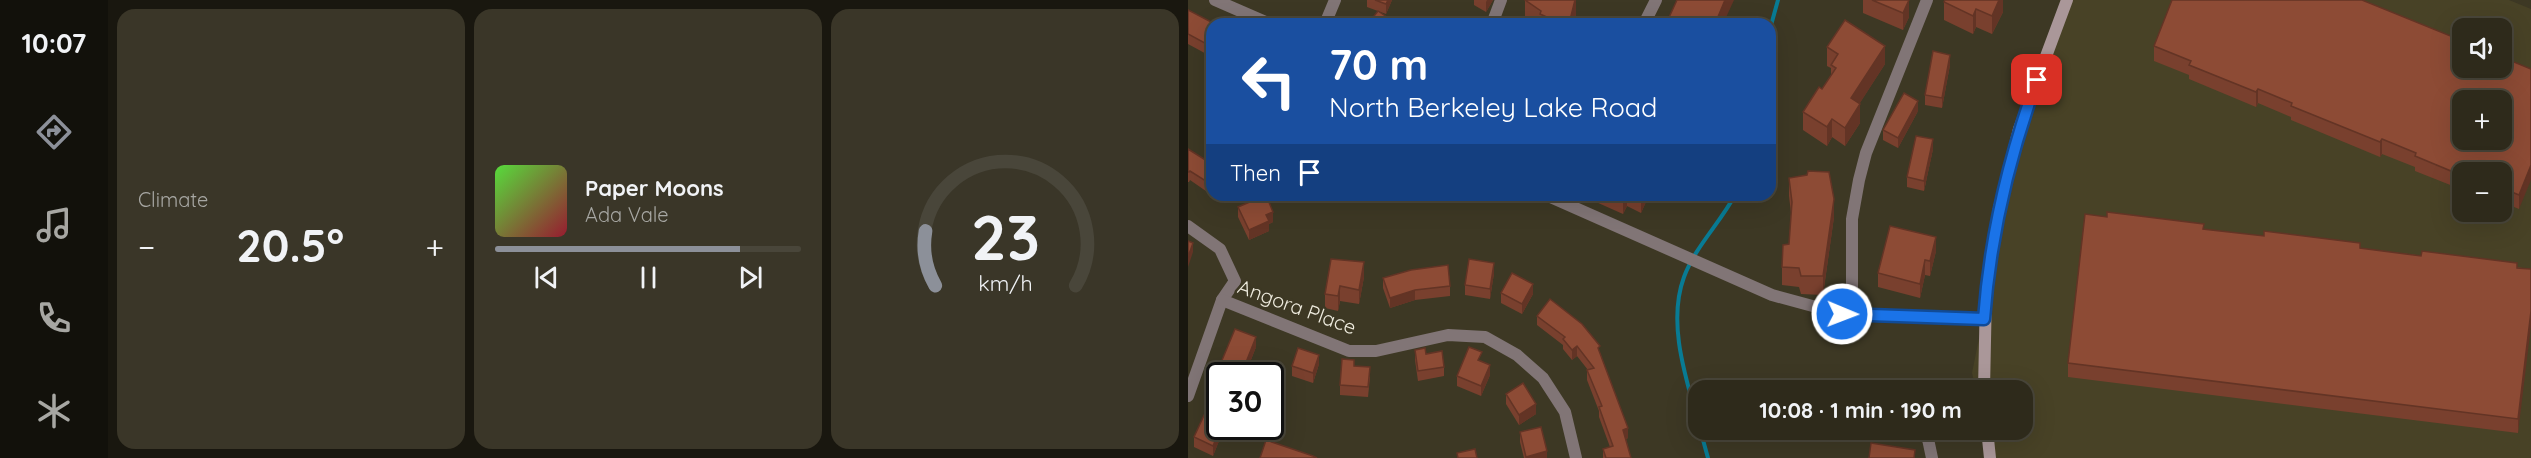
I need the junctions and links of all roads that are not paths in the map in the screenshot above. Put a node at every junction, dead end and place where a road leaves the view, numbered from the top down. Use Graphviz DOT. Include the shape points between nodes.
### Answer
graph roads {
  1 [pos="1215,0"];
  2 [pos="1335,0"];
  3 [pos="1501,0"];
  4 [pos="1656,0"];
  5 [pos="1927,0"];
  6 [pos="2067,0"];
  7 [pos="1256,18"];
  8 [pos="1328,18"];
  9 [pos="1494,18"];
  10 [pos="1647,18"];
  11 [pos="1572,201"];
  12 [pos="1188,226"];
  13 [pos="1222,300"];
  14 [pos="1852,315"];
  15 [pos="1984,319"];
  16 [pos="1984,380"];
  17 [pos="1188,396"];
  18 [pos="1928,440"];
  19 [pos="1988,440"];
  20 [pos="1576,458"];
  21 [pos="1932,458"];
  22 [pos="1990,458"];
  1 -- 7 [label="street"];
  2 -- 8 [label="street"];
  3 -- 9 [label="street"];
  4 -- 10 [label="street"];
  5 -- 14 [label="street" via="1859,180 1852,219"];
  6 -- 15 [label="street" via="2019,129 1999,208"];
  11 -- 14 [label="street" via="1772,296"];
  12 -- 13 [label="street" via="1220,249 1235,281"];
  13 -- 17 [label="street"];
  13 -- 20 [label="street, Angora Place" via="1349,351 1376,351 1448,334 1485,337 1517,355 1543,378 1565,412"];
  14 -- 15 [label="street"];
  15 -- 16 [label="street"];
  18 -- 21 [label="street"];
  19 -- 22 [label="street"];
}
